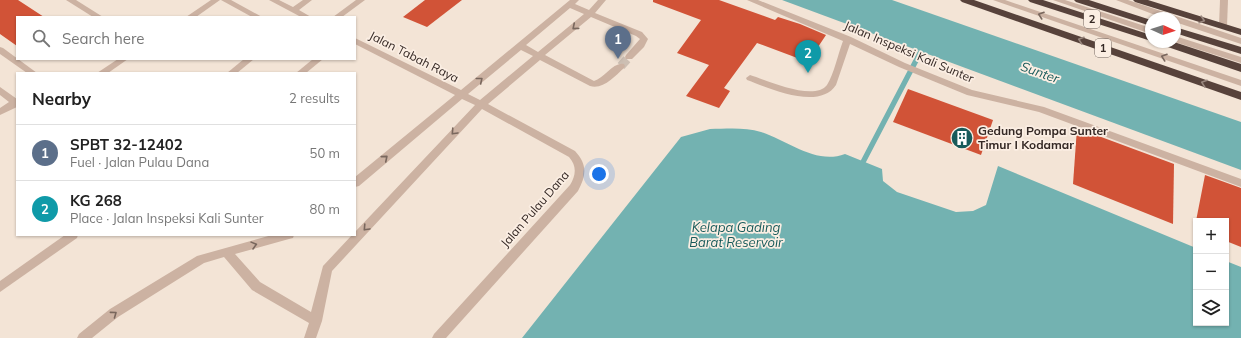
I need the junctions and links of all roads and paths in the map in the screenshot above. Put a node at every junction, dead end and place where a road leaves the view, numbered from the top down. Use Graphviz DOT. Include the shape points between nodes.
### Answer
graph roads {
  1 [pos="70,0"];
  2 [pos="216,0"];
  3 [pos="225,0"];
  4 [pos="272,0"];
  5 [pos="308,0"];
  6 [pos="362,0"];
  7 [pos="602,0"];
  8 [pos="751,0"];
  9 [pos="966,0"];
  10 [pos="997,0"];
  11 [pos="1033,0"];
  12 [pos="1057,0"];
  13 [pos="1079,0"];
  14 [pos="1120,0"];
  15 [pos="1138,0"];
  16 [pos="1224,0"];
  17 [pos="572,2"];
  18 [pos="295,9"];
  19 [pos="1154,12"];
  20 [pos="591,14"];
  21 [pos="97,16"];
  22 [pos="192,16"];
  23 [pos="256,16"];
  24 [pos="306,16"];
  25 [pos="339,16"];
  26 [pos="1145,21"];
  27 [pos="1181,21"];
  28 [pos="1222,26"];
  29 [pos="1145,29"];
  30 [pos="1181,32"];
  31 [pos="1241,32"];
  32 [pos="1145,36"];
  33 [pos="848,39"];
  34 [pos="356,41"];
  35 [pos="1181,41"];
  36 [pos="1241,41"];
  37 [pos="520,46"];
  38 [pos="1181,48"];
  39 [pos="0,50"];
  40 [pos="1241,51"];
  41 [pos="539,57"];
  42 [pos="629,57"];
  43 [pos="122,60"];
  44 [pos="249,60"];
  45 [pos="318,60"];
  46 [pos="1241,60"];
  47 [pos="620,66"];
  48 [pos="1241,68"];
  49 [pos="32,72"];
  50 [pos="104,72"];
  51 [pos="232,72"];
  52 [pos="301,72"];
  53 [pos="750,78"];
  54 [pos="1241,84"];
  55 [pos="0,90"];
  56 [pos="465,92"];
  57 [pos="1241,96"];
  58 [pos="485,101"];
  59 [pos="16,103"];
  60 [pos="0,112"];
  61 [pos="356,182"];
  62 [pos="1241,183"];
  63 [pos="72,236"];
  64 [pos="285,236"];
  65 [pos="226,252"];
  66 [pos="0,287"];
  67 [pos="316,321"];
  68 [pos="84,338"];
  69 [pos="310,338"];
  70 [pos="438,338"];
  1 -- 21 [label="street"];
  2 -- 22 [label="street"];
  3 -- 23 [label="street"];
  4 -- 18 [label="street"];
  5 -- 18 [label="street"];
  6 -- 25 [label="street"];
  7 -- 20 [label="street"];
  8 -- 33 [label="street, Jalan Inspeksi Kali Sunter"];
  57 -- 9 [label="highway, 1, one-way"];
  54 -- 10 [label="street, one-way"];
  11 -- 32 [label="highway, 2"];
  12 -- 29 [label="street"];
  13 -- 26 [label="highway, 2"];
  14 -- 19 [label="street"];
  15 -- 28 [label="highway, one-way"];
  16 -- 28 [label="street"];
  17 -- 20 [label="street"];
  17 -- 37 [label="street"];
  18 -- 24 [label="street"];
  20 -- 41 [label="street, one-way"];
  20 -- 42 [label="street" via="639,34 644,39"];
  27 -- 36 [label="street"];
  28 -- 31 [label="highway"];
  30 -- 40 [label="highway"];
  33 -- 53 [label="street" via="829,88 818,94 806,95"];
  33 -- 62 [label="street, Jalan Inspeksi Kali Sunter" via="915,71 970,92 1041,109"];
  34 -- 56 [label="street, Jalan Tabah Raya"];
  35 -- 46 [label="street"];
  37 -- 41 [label="street"];
  56 -- 37 [label="street, one-way"];
  38 -- 48 [label="highway"];
  39 -- 49 [label="street"];
  41 -- 47 [label="street" via="593,84 603,81"];
  41 -- 58 [label="street"];
  43 -- 50 [label="street"];
  44 -- 51 [label="street"];
  45 -- 52 [label="street"];
  55 -- 59 [label="street"];
  56 -- 58 [label="street, Jalan Tabah Raya"];
  61 -- 56 [label="street, one-way"];
  58 -- 67 [label="street, one-way" via="327,269 320,292"];
  58 -- 70 [label="street, Jalan Pulau Dana" via="572,154 579,160 582,169 574,188"];
  59 -- 60 [label="street"];
  63 -- 66 [label="street"];
  65 -- 64 [label="street, one-way"];
  65 -- 67 [label="street" via="256,286"];
  68 -- 65 [label="street, one-way" via="114,313 201,258"];
  67 -- 69 [label="street"];
}
